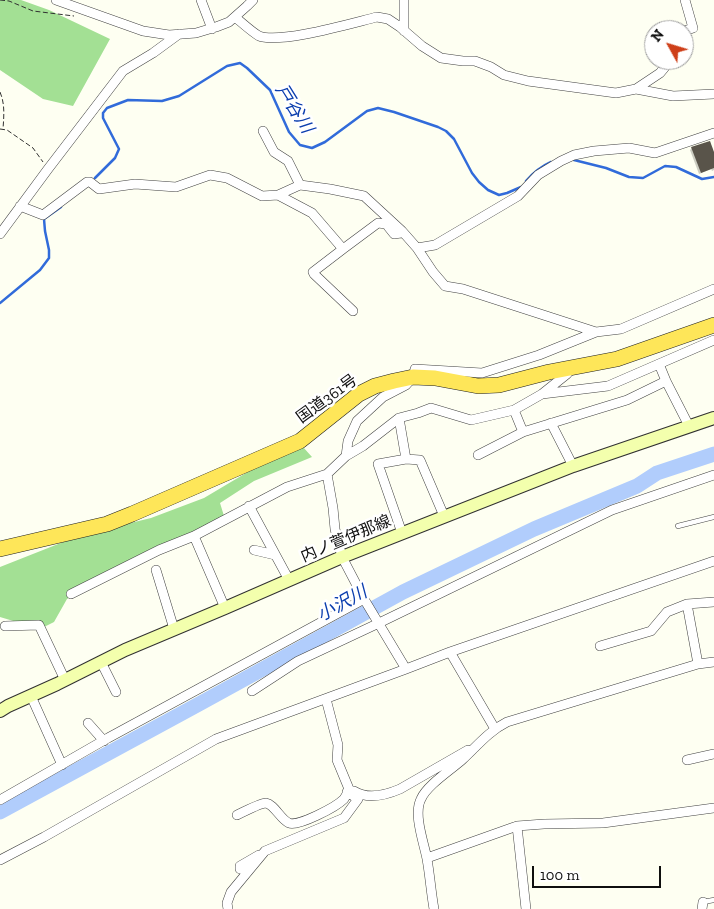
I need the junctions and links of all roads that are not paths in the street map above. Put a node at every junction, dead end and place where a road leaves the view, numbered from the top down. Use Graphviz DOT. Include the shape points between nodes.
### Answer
graph roads {
  1 [pos="56,0"];
  2 [pos="201,0"];
  3 [pos="253,0"];
  4 [pos="404,0"];
  5 [pos="685,0"];
  6 [pos="235,17"];
  7 [pos="691,20"];
  8 [pos="212,28"];
  9 [pos="404,31"];
  10 [pos="179,34"];
  11 [pos="662,70"];
  12 [pos="636,89"];
  13 [pos="714,94"];
  14 [pos="263,131"];
  15 [pos="714,133"];
  16 [pos="300,185"];
  17 [pos="278,195"];
  18 [pos="20,206"];
  19 [pos="402,232"];
  20 [pos="0,234"];
  21 [pos="417,248"];
  22 [pos="343,249"];
  23 [pos="714,290"];
  24 [pos="353,312"];
  25 [pos="714,325"];
  26 [pos="596,332"];
  27 [pos="714,340"];
  28 [pos="659,364"];
  29 [pos="571,368"];
  30 [pos="413,377"];
  31 [pos="666,381"];
  32 [pos="542,394"];
  33 [pos="514,410"];
  34 [pos="399,418"];
  35 [pos="714,418"];
  36 [pos="551,423"];
  37 [pos="689,426"];
  38 [pos="523,432"];
  39 [pos="478,455"];
  40 [pos="346,456"];
  41 [pos="406,459"];
  42 [pos="573,466"];
  43 [pos="327,474"];
  44 [pos="714,475"];
  45 [pos="249,506"];
  46 [pos="444,516"];
  47 [pos="714,517"];
  48 [pos="678,526"];
  49 [pos="402,533"];
  50 [pos="194,536"];
  51 [pos="0,549"];
  52 [pos="254,550"];
  53 [pos="275,555"];
  54 [pos="342,557"];
  55 [pos="714,561"];
  56 [pos="156,570"];
  57 [pos="289,580"];
  58 [pos="71,594"];
  59 [pos="365,600"];
  60 [pos="714,602"];
  61 [pos="687,604"];
  62 [pos="225,608"];
  63 [pos="379,623"];
  64 [pos="5,626"];
  65 [pos="174,629"];
  66 [pos="600,646"];
  67 [pos="450,652"];
  68 [pos="101,662"];
  69 [pos="714,662"];
  70 [pos="698,664"];
  71 [pos="406,670"];
  72 [pos="64,680"];
  73 [pos="252,690"];
  74 [pos="116,692"];
  75 [pos="31,696"];
  76 [pos="326,699"];
  77 [pos="0,711"];
  78 [pos="88,723"];
  79 [pos="495,729"];
  80 [pos="104,741"];
  81 [pos="474,747"];
  82 [pos="714,754"];
  83 [pos="687,760"];
  84 [pos="62,764"];
  85 [pos="348,790"];
  86 [pos="0,800"];
  87 [pos="714,808"];
  88 [pos="237,815"];
  89 [pos="517,826"];
  90 [pos="264,851"];
  91 [pos="427,858"];
  92 [pos="0,860"];
  93 [pos="240,869"];
  94 [pos="714,900"];
  95 [pos="703,906"];
  96 [pos="228,909"];
  97 [pos="434,909"];
  98 [pos="526,909"];
  1 -- 10 [label="street" via="143,31"];
  2 -- 8 [label="street"];
  3 -- 6 [label="street"];
  4 -- 9 [label="street"];
  5 -- 7 [label="street"];
  6 -- 8 [label="street"];
  6 -- 9 [label="street" via="259,35 273,38 376,17 388,19"];
  8 -- 10 [label="street"];
  9 -- 12 [label="street" via="441,58 475,61 528,82 616,94"];
  10 -- 18 [label="street" via="123,71"];
  11 -- 12 [label="street"];
  12 -- 13 [label="street" via="673,96"];
  14 -- 16 [label="street" via="274,152 288,161"];
  15 -- 21 [label="street" via="656,153 629,148 574,155 538,175 518,196 435,244"];
  16 -- 17 [label="street"];
  16 -- 19 [label="street" via="364,196"];
  17 -- 18 [label="street" via="262,196 227,178 210,175 176,187 135,184 99,190 87,182 43,215"];
  17 -- 22 [label="street" via="312,213"];
  18 -- 20 [label="street"];
  19 -- 21 [label="street"];
  19 -- 22 [label="street" via="394,234 386,224 378,223"];
  21 -- 26 [label="street" via="445,286"];
  22 -- 24 [label="street" via="313,272"];
  23 -- 26 [label="street" via="621,329"];
  25 -- 29 [label="highway, 国道361号" via="617,359"];
  26 -- 30 [label="street" via="482,373 415,369"];
  27 -- 28 [label="street"];
  28 -- 31 [label="street"];
  28 -- 32 [label="street" via="608,386"];
  29 -- 30 [label="highway, 国道361号" via="499,385 478,386"];
  29 -- 32 [label="street"];
  30 -- 40 [label="street" via="406,385 383,397 357,422 348,440"];
  30 -- 51 [label="highway, 国道361号" via="375,386 359,394 300,441 132,514 107,524"];
  31 -- 36 [label="street" via="627,400"];
  31 -- 37 [label="street"];
  32 -- 33 [label="street"];
  33 -- 34 [label="street" via="471,420 431,408"];
  33 -- 38 [label="street"];
  34 -- 40 [label="street"];
  34 -- 41 [label="street"];
  35 -- 37 [label="main road, 内ノ萱伊那線"];
  36 -- 38 [label="street"];
  36 -- 42 [label="street"];
  37 -- 42 [label="main road, 内ノ萱伊那線"];
  38 -- 39 [label="street"];
  40 -- 43 [label="street"];
  41 -- 46 [label="street" via="420,460"];
  41 -- 49 [label="street" via="378,464"];
  42 -- 46 [label="main road, 内ノ萱伊那線"];
  43 -- 45 [label="street" via="287,486"];
  43 -- 54 [label="street"];
  44 -- 63 [label="street" via="612,510"];
  45 -- 50 [label="street"];
  45 -- 53 [label="street"];
  46 -- 49 [label="main road, 内ノ萱伊那線"];
  47 -- 48 [label="lane"];
  49 -- 54 [label="main road, 内ノ萱伊那線"];
  50 -- 58 [label="street"];
  50 -- 62 [label="street"];
  52 -- 53 [label="street"];
  53 -- 57 [label="street"];
  54 -- 57 [label="main road, 内ノ萱伊那線"];
  54 -- 59 [label="street"];
  55 -- 67 [label="street"];
  56 -- 65 [label="street"];
  57 -- 62 [label="main road, 内ノ萱伊那線"];
  59 -- 63 [label="street"];
  59 -- 80 [label="street"];
  60 -- 61 [label="street"];
  61 -- 66 [label="street" via="667,612 651,631"];
  61 -- 70 [label="street"];
  62 -- 65 [label="main road, 内ノ萱伊那線"];
  63 -- 71 [label="street"];
  63 -- 73 [label="street" via="298,661"];
  64 -- 72 [label="street" via="40,625"];
  65 -- 68 [label="main road, 内ノ萱伊那線"];
  67 -- 71 [label="street"];
  67 -- 79 [label="street"];
  68 -- 72 [label="main road, 内ノ萱伊那線"];
  68 -- 74 [label="street"];
  69 -- 70 [label="street"];
  70 -- 79 [label="street" via="507,722"];
  71 -- 76 [label="street"];
  72 -- 75 [label="main road, 内ノ萱伊那線"];
  75 -- 77 [label="main road, 内ノ萱伊那線"];
  75 -- 84 [label="street"];
  76 -- 85 [label="street" via="338,745 337,760"];
  76 -- 92 [label="street" via="216,740"];
  78 -- 80 [label="street"];
  79 -- 81 [label="street"];
  80 -- 84 [label="street"];
  81 -- 85 [label="street" via="393,792 364,796"];
  81 -- 91 [label="street" via="420,799 418,810"];
  82 -- 83 [label="street"];
  84 -- 86 [label="street"];
  85 -- 88 [label="street" via="344,798 331,808 298,823 286,822 265,803"];
  85 -- 90 [label="street" via="358,799 344,818"];
  87 -- 89 [label="street" via="603,823"];
  89 -- 91 [label="street"];
  89 -- 98 [label="street"];
  90 -- 93 [label="street" via="243,863"];
  90 -- 96 [label="street" via="231,892"];
  91 -- 97 [label="street"];
  94 -- 95 [label="lane"];
}
